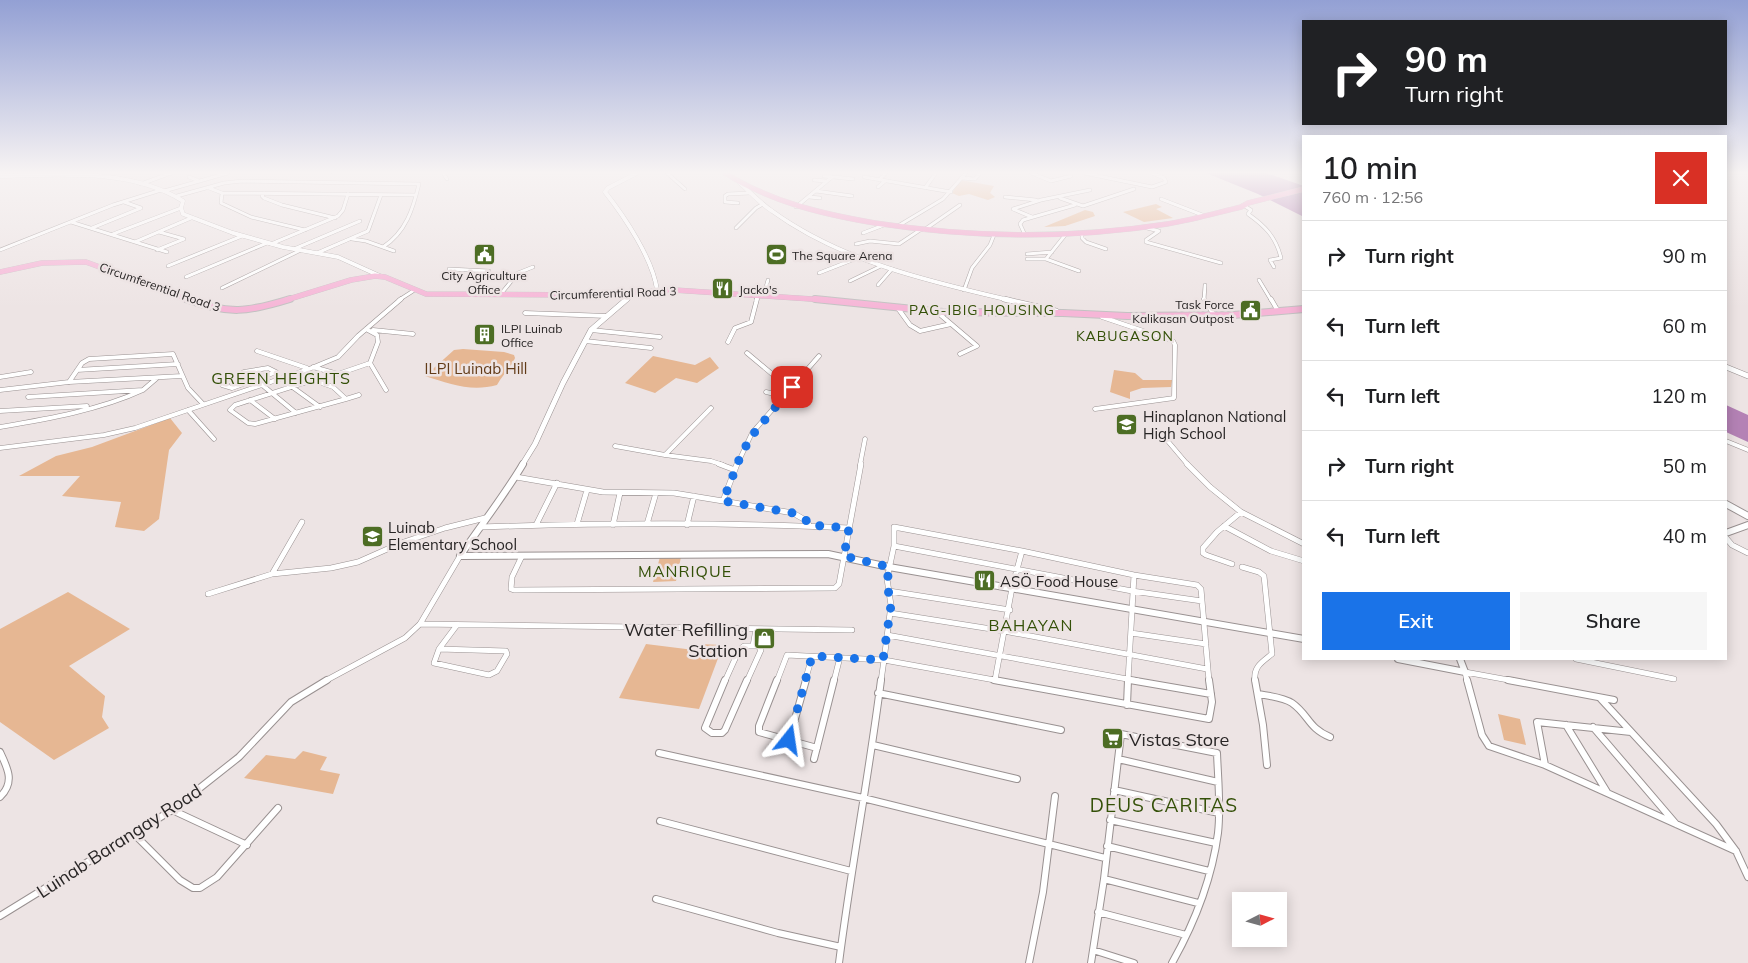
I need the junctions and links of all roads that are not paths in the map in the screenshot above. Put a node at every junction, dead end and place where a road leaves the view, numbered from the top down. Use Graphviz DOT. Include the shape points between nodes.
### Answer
graph roads {
  1 [pos="82,218"];
  2 [pos="116,218"];
  3 [pos="155,218"];
  4 [pos="191,218"];
  5 [pos="259,218"];
  6 [pos="335,218"];
  7 [pos="374,218"];
  8 [pos="408,218"];
  9 [pos="624,218"];
  10 [pos="746,218"];
  11 [pos="783,218"];
  12 [pos="852,218"];
  13 [pos="860,218"];
  14 [pos="912,218"];
  15 [pos="940,218"];
  16 [pos="1030,218"];
  17 [pos="1184,218"];
  18 [pos="1189,218"];
  19 [pos="1253,218"];
  20 [pos="360,221"];
  21 [pos="71,222"];
  22 [pos="884,225"];
  23 [pos="899,226"];
  24 [pos="1146,227"];
  25 [pos="91,228"];
  26 [pos="736,228"];
  27 [pos="923,229"];
  28 [pos="305,230"];
  29 [pos="159,232"];
  30 [pos="863,233"];
  31 [pos="1082,233"];
  32 [pos="113,234"];
  33 [pos="1025,234"];
  34 [pos="1066,234"];
  35 [pos="994,235"];
  36 [pos="242,236"];
  37 [pos="350,239"];
  38 [pos="135,242"];
  39 [pos="269,243"];
  40 [pos="856,244"];
  41 [pos="384,247"];
  42 [pos="294,249"];
  43 [pos="1106,249"];
  44 [pos="0,250"];
  45 [pos="157,250"];
  46 [pos="301,250"];
  47 [pos="394,251"];
  48 [pos="167,252"];
  49 [pos="1052,252"];
  50 [pos="317,253"];
  51 [pos="1032,253"];
  52 [pos="1026,254"];
  53 [pos="860,257"];
  54 [pos="1027,259"];
  55 [pos="1033,259"];
  56 [pos="1046,259"];
  57 [pos="1221,263"];
  58 [pos="168,266"];
  59 [pos="881,266"];
  60 [pos="533,267"];
  61 [pos="1274,267"];
  62 [pos="449,269"];
  63 [pos="892,269"];
  64 [pos="1079,271"];
  65 [pos="0,272"];
  66 [pos="820,273"];
  67 [pos="380,276"];
  68 [pos="186,277"];
  69 [pos="768,280"];
  70 [pos="1259,280"];
  71 [pos="850,281"];
  72 [pos="878,284"];
  73 [pos="1205,285"];
  74 [pos="222,288"];
  75 [pos="657,290"];
  76 [pos="964,290"];
  77 [pos="413,291"];
  78 [pos="633,294"];
  79 [pos="761,294"];
  80 [pos="471,295"];
  81 [pos="500,295"];
  82 [pos="896,306"];
  83 [pos="1302,309"];
  84 [pos="936,311"];
  85 [pos="1278,311"];
  86 [pos="525,313"];
  87 [pos="1063,313"];
  88 [pos="1098,315"];
  89 [pos="1214,315"];
  90 [pos="607,316"];
  91 [pos="951,324"];
  92 [pos="367,330"];
  93 [pos="591,330"];
  94 [pos="412,334"];
  95 [pos="660,337"];
  96 [pos="585,340"];
  97 [pos="728,342"];
  98 [pos="651,348"];
  99 [pos="257,351"];
  100 [pos="747,354"];
  101 [pos="960,354"];
  102 [pos="819,356"];
  103 [pos="178,364"];
  104 [pos="370,364"];
  105 [pos="1727,367"];
  106 [pos="311,368"];
  107 [pos="77,370"];
  108 [pos="31,372"];
  109 [pos="182,376"];
  110 [pos="1748,376"];
  111 [pos="0,377"];
  112 [pos="157,378"];
  113 [pos="256,381"];
  114 [pos="68,382"];
  115 [pos="262,384"];
  116 [pos="292,386"];
  117 [pos="0,390"];
  118 [pos="143,390"];
  119 [pos="386,390"];
  120 [pos="272,392"];
  121 [pos="766,392"];
  122 [pos="359,395"];
  123 [pos="780,396"];
  124 [pos="28,397"];
  125 [pos="346,399"];
  126 [pos="250,400"];
  127 [pos="203,404"];
  128 [pos="98,405"];
  129 [pos="320,407"];
  130 [pos="711,408"];
  131 [pos="1094,409"];
  132 [pos="188,410"];
  133 [pos="0,411"];
  134 [pos="296,414"];
  135 [pos="275,419"];
  136 [pos="0,427"];
  137 [pos="214,439"];
  138 [pos="865,439"];
  139 [pos="1166,439"];
  140 [pos="1727,441"];
  141 [pos="615,446"];
  142 [pos="0,448"];
  143 [pos="1748,450"];
  144 [pos="665,455"];
  145 [pos="734,470"];
  146 [pos="516,477"];
  147 [pos="557,483"];
  148 [pos="587,490"];
  149 [pos="620,493"];
  150 [pos="656,493"];
  151 [pos="694,496"];
  152 [pos="723,501"];
  153 [pos="1727,505"];
  154 [pos="1241,512"];
  155 [pos="1748,516"];
  156 [pos="485,518"];
  157 [pos="302,522"];
  158 [pos="577,524"];
  159 [pos="647,524"];
  160 [pos="1748,524"];
  161 [pos="536,525"];
  162 [pos="612,525"];
  163 [pos="687,525"];
  164 [pos="809,525"];
  165 [pos="1224,526"];
  166 [pos="480,527"];
  167 [pos="849,528"];
  168 [pos="1727,533"];
  169 [pos="1727,539"];
  170 [pos="1302,543"];
  171 [pos="894,546"];
  172 [pos="1022,551"];
  173 [pos="1748,553"];
  174 [pos="460,556"];
  175 [pos="522,556"];
  176 [pos="844,556"];
  177 [pos="1302,560"];
  178 [pos="1232,564"];
  179 [pos="889,567"];
  180 [pos="1242,567"];
  181 [pos="1018,568"];
  182 [pos="272,574"];
  183 [pos="1134,574"];
  184 [pos="1012,588"];
  185 [pos="889,591"];
  186 [pos="1132,591"];
  187 [pos="208,594"];
  188 [pos="1202,601"];
  189 [pos="1132,608"];
  190 [pos="1010,610"];
  191 [pos="890,613"];
  192 [pos="1202,621"];
  193 [pos="420,624"];
  194 [pos="457,625"];
  195 [pos="756,630"];
  196 [pos="852,630"];
  197 [pos="1004,631"];
  198 [pos="1271,632"];
  199 [pos="1131,633"];
  200 [pos="887,635"];
  201 [pos="1302,639"];
  202 [pos="1206,644"];
  203 [pos="753,646"];
  204 [pos="439,649"];
  205 [pos="1129,655"];
  206 [pos="812,656"];
  207 [pos="840,657"];
  208 [pos="998,657"];
  209 [pos="883,660"];
  210 [pos="1403,660"];
  211 [pos="1460,660"];
  212 [pos="1581,660"];
  213 [pos="1207,670"];
  214 [pos="1464,672"];
  215 [pos="1128,679"];
  216 [pos="1674,679"];
  217 [pos="995,680"];
  218 [pos="878,693"];
  219 [pos="1211,694"];
  220 [pos="1258,694"];
  221 [pos="1600,698"];
  222 [pos="1614,700"];
  223 [pos="1127,705"];
  224 [pos="1566,725"];
  225 [pos="1593,727"];
  226 [pos="1061,730"];
  227 [pos="1631,732"];
  228 [pos="1330,737"];
  229 [pos="789,740"];
  230 [pos="873,745"];
  231 [pos="817,748"];
  232 [pos="0,752"];
  233 [pos="659,753"];
  234 [pos="814,759"];
  235 [pos="1118,760"];
  236 [pos="1267,765"];
  237 [pos="1545,765"];
  238 [pos="1017,778"];
  239 [pos="1218,782"];
  240 [pos="1114,790"];
  241 [pos="1607,792"];
  242 [pos="1055,796"];
  243 [pos="0,797"];
  244 [pos="863,798"];
  245 [pos="278,808"];
  246 [pos="172,810"];
  247 [pos="1219,813"];
  248 [pos="660,820"];
  249 [pos="1110,820"];
  250 [pos="1677,825"];
  251 [pos="135,834"];
  252 [pos="1216,843"];
  253 [pos="1049,844"];
  254 [pos="247,845"];
  255 [pos="1107,846"];
  256 [pos="1736,851"];
  257 [pos="1106,858"];
  258 [pos="851,871"];
  259 [pos="1209,871"];
  260 [pos="1748,877"];
  261 [pos="1104,879"];
  262 [pos="656,899"];
  263 [pos="1198,903"];
  264 [pos="1098,912"];
  265 [pos="0,916"];
  266 [pos="1186,936"];
  267 [pos="841,947"];
  268 [pos="1093,950"];
  269 [pos="839,963"];
  270 [pos="1029,963"];
  271 [pos="1091,963"];
  272 [pos="1134,963"];
  273 [pos="1172,963"];
  1 -- 21 [label="street"];
  2 -- 25 [label="street"];
  3 -- 32 [label="street"];
  4 -- 29 [label="street"];
  4 -- 36 [label="street"];
  5 -- 28 [label="street"];
  6 -- 28 [label="street"];
  7 -- 37 [label="street" via="370,229"];
  8 -- 41 [label="street" via="404,229"];
  9 -- 75 [label="street" via="652,268"];
  10 -- 26 [label="street"];
  11 -- 53 [label="street"];
  12 -- 22 [label="highway"];
  13 -- 23 [label="highway"];
  14 -- 23 [label="street"];
  15 -- 27 [label="street"];
  16 -- 33 [label="street" via="1021,222"];
  17 -- 33 [label="highway" via="1073,232"];
  18 -- 24 [label="highway"];
  19 -- 61 [label="street" via="1277,242 1281,258 1270,260"];
  20 -- 42 [label="street"];
  21 -- 25 [label="street"];
  21 -- 44 [label="street"];
  22 -- 23 [label="highway"];
  22 -- 30 [label="street"];
  23 -- 27 [label="highway"];
  24 -- 31 [label="highway"];
  24 -- 57 [label="street" via="1158,231 1146,242"];
  25 -- 32 [label="street"];
  27 -- 33 [label="highway"];
  27 -- 35 [label="highway"];
  27 -- 40 [label="street" via="899,244 870,241"];
  28 -- 39 [label="street"];
  29 -- 38 [label="street"];
  29 -- 45 [label="street" via="184,240"];
  31 -- 34 [label="highway"];
  31 -- 43 [label="street" via="1086,242"];
  32 -- 38 [label="street"];
  33 -- 34 [label="highway"];
  33 -- 35 [label="highway"];
  34 -- 49 [label="street"];
  35 -- 76 [label="street" via="972,268"];
  36 -- 39 [label="street"];
  36 -- 58 [label="street"];
  37 -- 41 [label="street"];
  37 -- 50 [label="street"];
  38 -- 45 [label="street"];
  39 -- 42 [label="street"];
  39 -- 68 [label="street"];
  41 -- 47 [label="street"];
  42 -- 46 [label="street"];
  45 -- 48 [label="street"];
  46 -- 50 [label="street"];
  46 -- 74 [label="street"];
  49 -- 51 [label="street"];
  49 -- 56 [label="street"];
  50 -- 67 [label="street" via="338,257"];
  51 -- 52 [label="street"];
  51 -- 55 [label="street"];
  53 -- 59 [label="street"];
  53 -- 66 [label="street"];
  54 -- 55 [label="street"];
  55 -- 56 [label="street"];
  56 -- 64 [label="street"];
  59 -- 63 [label="street"];
  59 -- 71 [label="street"];
  60 -- 81 [label="street" via="521,270"];
  62 -- 80 [label="street" via="489,271"];
  63 -- 72 [label="street"];
  63 -- 76 [label="street"];
  65 -- 67 [label="main road, Circumferential Road 3" via="42,263 86,262 212,308 226,310 248,309 348,281"];
  67 -- 77 [label="main road, Circumferential Road 3"];
  69 -- 79 [label="street"];
  70 -- 85 [label="street"];
  73 -- 89 [label="street" via="1204,301"];
  75 -- 78 [label="main road, Circumferential Road 3"];
  75 -- 79 [label="main road, Circumferential Road 3"];
  76 -- 87 [label="street"];
  77 -- 80 [label="main road, Circumferential Road 3"];
  77 -- 92 [label="street"];
  78 -- 81 [label="main road, Circumferential Road 3"];
  78 -- 90 [label="street, Luinab Barangay Road"];
  79 -- 82 [label="main road, Circumferential Road 3"];
  79 -- 97 [label="street" via="751,322 735,328"];
  80 -- 81 [label="main road, Circumferential Road 3"];
  82 -- 84 [label="main road, Circumferential Road 3"];
  82 -- 91 [label="street" via="910,325 920,331"];
  83 -- 85 [label="main road, Circumferential Road 3"];
  84 -- 87 [label="main road, Circumferential Road 3"];
  84 -- 91 [label="street"];
  85 -- 89 [label="main road, Circumferential Road 3"];
  86 -- 90 [label="street"];
  87 -- 88 [label="main road, Circumferential Road 3"];
  88 -- 89 [label="main road, Circumferential Road 3"];
  88 -- 131 [label="street" via="1173,341 1176,371 1173,400"];
  90 -- 93 [label="street, Luinab Barangay Road"];
  91 -- 101 [label="street" via="978,346"];
  92 -- 94 [label="street"];
  92 -- 104 [label="street" via="376,333 378,340"];
  92 -- 106 [label="street" via="338,357"];
  93 -- 95 [label="street"];
  93 -- 96 [label="street, Luinab Barangay Road"];
  96 -- 98 [label="street"];
  96 -- 146 [label="street, Luinab Barangay Road" via="544,427"];
  99 -- 106 [label="street"];
  100 -- 123 [label="street" via="784,384"];
  102 -- 123 [label="street"];
  103 -- 107 [label="street"];
  103 -- 107 [label="street" via="173,354 95,358 85,360"];
  103 -- 109 [label="street"];
  104 -- 106 [label="street" via="338,374"];
  104 -- 119 [label="street"];
  105 -- 110 [label="street"];
  106 -- 115 [label="street"];
  107 -- 114 [label="street"];
  108 -- 111 [label="street"];
  109 -- 112 [label="street"];
  109 -- 127 [label="street" via="190,393"];
  112 -- 114 [label="street"];
  112 -- 118 [label="street"];
  113 -- 113 [label="street" via="232,388 222,385 257,369 275,370 272,375"];
  113 -- 115 [label="street"];
  114 -- 117 [label="street"];
  115 -- 120 [label="street"];
  115 -- 127 [label="street"];
  116 -- 120 [label="street"];
  116 -- 125 [label="street" via="317,380 334,387"];
  116 -- 129 [label="street"];
  118 -- 124 [label="street"];
  118 -- 128 [label="street"];
  120 -- 126 [label="street"];
  120 -- 134 [label="street"];
  121 -- 123 [label="street"];
  122 -- 125 [label="street"];
  123 -- 145 [label="street" via="752,433"];
  125 -- 129 [label="street"];
  126 -- 135 [label="street"];
  126 -- 135 [label="street" via="230,410 252,424"];
  127 -- 132 [label="street"];
  128 -- 133 [label="street"];
  128 -- 136 [label="street"];
  129 -- 134 [label="street"];
  130 -- 144 [label="street"];
  132 -- 137 [label="street"];
  132 -- 142 [label="street" via="115,432"];
  134 -- 135 [label="street"];
  138 -- 167 [label="street"];
  139 -- 154 [label="street" via="1204,483"];
  140 -- 143 [label="street"];
  141 -- 144 [label="street"];
  144 -- 145 [label="street" via="711,461"];
  145 -- 152 [label="street"];
  146 -- 147 [label="street"];
  146 -- 156 [label="street, Luinab Barangay Road"];
  147 -- 148 [label="street"];
  147 -- 161 [label="street"];
  148 -- 149 [label="street"];
  148 -- 158 [label="street"];
  149 -- 150 [label="street"];
  149 -- 162 [label="street"];
  150 -- 151 [label="street"];
  150 -- 159 [label="street"];
  151 -- 152 [label="street"];
  151 -- 163 [label="street"];
  152 -- 164 [label="street" via="793,513"];
  153 -- 155 [label="street"];
  154 -- 165 [label="street"];
  154 -- 170 [label="street"];
  156 -- 166 [label="street, Luinab Barangay Road"];
  156 -- 182 [label="street" via="401,543 358,562"];
  157 -- 182 [label="street"];
  158 -- 161 [label="street"];
  158 -- 162 [label="street"];
  159 -- 162 [label="street"];
  159 -- 163 [label="street"];
  160 -- 168 [label="street"];
  161 -- 166 [label="street"];
  163 -- 164 [label="street"];
  164 -- 167 [label="street"];
  165 -- 177 [label="street" via="1271,551"];
  165 -- 178 [label="street" via="1202,550 1206,555"];
  166 -- 174 [label="street, Luinab Barangay Road"];
  167 -- 176 [label="street"];
  169 -- 173 [label="street"];
  171 -- 172 [label="street" via="896,527"];
  171 -- 179 [label="street"];
  171 -- 181 [label="street"];
  172 -- 181 [label="street"];
  172 -- 183 [label="street"];
  174 -- 175 [label="street"];
  174 -- 193 [label="street, Luinab Barangay Road"];
  175 -- 176 [label="street"];
  175 -- 176 [label="street" via="510,584 514,590 826,589 839,584"];
  176 -- 179 [label="street"];
  179 -- 184 [label="street"];
  179 -- 185 [label="street"];
  180 -- 198 [label="street" via="1264,576"];
  181 -- 184 [label="street"];
  181 -- 186 [label="street"];
  182 -- 187 [label="street"];
  183 -- 186 [label="street"];
  183 -- 188 [label="street" via="1198,585 1202,589"];
  184 -- 189 [label="street"];
  184 -- 190 [label="street"];
  185 -- 190 [label="street"];
  185 -- 191 [label="street"];
  186 -- 188 [label="street"];
  186 -- 189 [label="street"];
  188 -- 192 [label="street"];
  189 -- 192 [label="street"];
  189 -- 199 [label="street"];
  190 -- 197 [label="street"];
  191 -- 197 [label="street"];
  191 -- 200 [label="street"];
  192 -- 198 [label="street"];
  192 -- 202 [label="street"];
  193 -- 194 [label="street"];
  193 -- 246 [label="street, Luinab Barangay Road" via="396,644 291,702 239,757"];
  194 -- 195 [label="street"];
  194 -- 204 [label="street"];
  195 -- 196 [label="street"];
  195 -- 203 [label="street"];
  197 -- 205 [label="street"];
  197 -- 208 [label="street"];
  198 -- 201 [label="street"];
  198 -- 220 [label="street" via="1272,654 1257,666 1254,673"];
  199 -- 202 [label="street"];
  199 -- 205 [label="street"];
  200 -- 208 [label="street"];
  200 -- 209 [label="street"];
  202 -- 213 [label="street"];
  203 -- 203 [label="street" via="759,646 761,650 725,730 719,734 706,730 739,650"];
  204 -- 204 [label="street" via="503,650 507,654 492,676 434,663 432,660"];
  205 -- 213 [label="street"];
  205 -- 215 [label="street"];
  206 -- 207 [label="street"];
  206 -- 229 [label="street"];
  206 -- 229 [label="street" via="787,655 759,726 761,734"];
  207 -- 209 [label="street"];
  207 -- 231 [label="street"];
  208 -- 215 [label="street"];
  208 -- 217 [label="street"];
  209 -- 217 [label="street"];
  209 -- 218 [label="street"];
  210 -- 214 [label="street"];
  211 -- 214 [label="street"];
  212 -- 216 [label="street"];
  213 -- 219 [label="street"];
  214 -- 221 [label="street"];
  214 -- 237 [label="street" via="1485,742 1493,748"];
  215 -- 219 [label="street"];
  215 -- 223 [label="street"];
  217 -- 223 [label="street"];
  218 -- 226 [label="street"];
  218 -- 230 [label="street"];
  219 -- 223 [label="street" via="1212,713 1209,719"];
  220 -- 228 [label="street" via="1290,702 1312,728"];
  220 -- 236 [label="street"];
  221 -- 222 [label="street"];
  221 -- 227 [label="street"];
  224 -- 225 [label="street"];
  224 -- 237 [label="street" via="1537,722"];
  224 -- 241 [label="street"];
  225 -- 227 [label="street"];
  225 -- 250 [label="street"];
  227 -- 256 [label="street" via="1716,824"];
  229 -- 231 [label="street"];
  230 -- 238 [label="street"];
  230 -- 244 [label="street"];
  231 -- 234 [label="street"];
  232 -- 243 [label="street" via="11,782"];
  233 -- 244 [label="street"];
  235 -- 239 [label="street"];
  235 -- 239 [label="street" via="1121,734 1216,753"];
  235 -- 240 [label="street"];
  237 -- 241 [label="street"];
  239 -- 247 [label="street"];
  240 -- 247 [label="street"];
  240 -- 249 [label="street"];
  241 -- 250 [label="street"];
  242 -- 253 [label="street"];
  244 -- 253 [label="street"];
  244 -- 258 [label="street"];
  245 -- 254 [label="street"];
  246 -- 251 [label="street, Luinab Barangay Road"];
  246 -- 254 [label="street"];
  247 -- 252 [label="street"];
  248 -- 258 [label="street"];
  249 -- 252 [label="street"];
  249 -- 255 [label="street"];
  250 -- 256 [label="street"];
  251 -- 254 [label="street" via="194,888 210,883"];
  251 -- 265 [label="street, Luinab Barangay Road"];
  252 -- 259 [label="street"];
  253 -- 257 [label="street"];
  253 -- 270 [label="street"];
  255 -- 257 [label="street"];
  255 -- 259 [label="street"];
  256 -- 260 [label="street"];
  257 -- 261 [label="street"];
  258 -- 267 [label="street"];
  259 -- 263 [label="street"];
  261 -- 263 [label="street"];
  261 -- 264 [label="street"];
  262 -- 267 [label="street"];
  263 -- 266 [label="street"];
  264 -- 266 [label="street"];
  264 -- 268 [label="street"];
  266 -- 273 [label="street"];
  267 -- 269 [label="street"];
  268 -- 271 [label="street"];
  268 -- 272 [label="street"];
}
